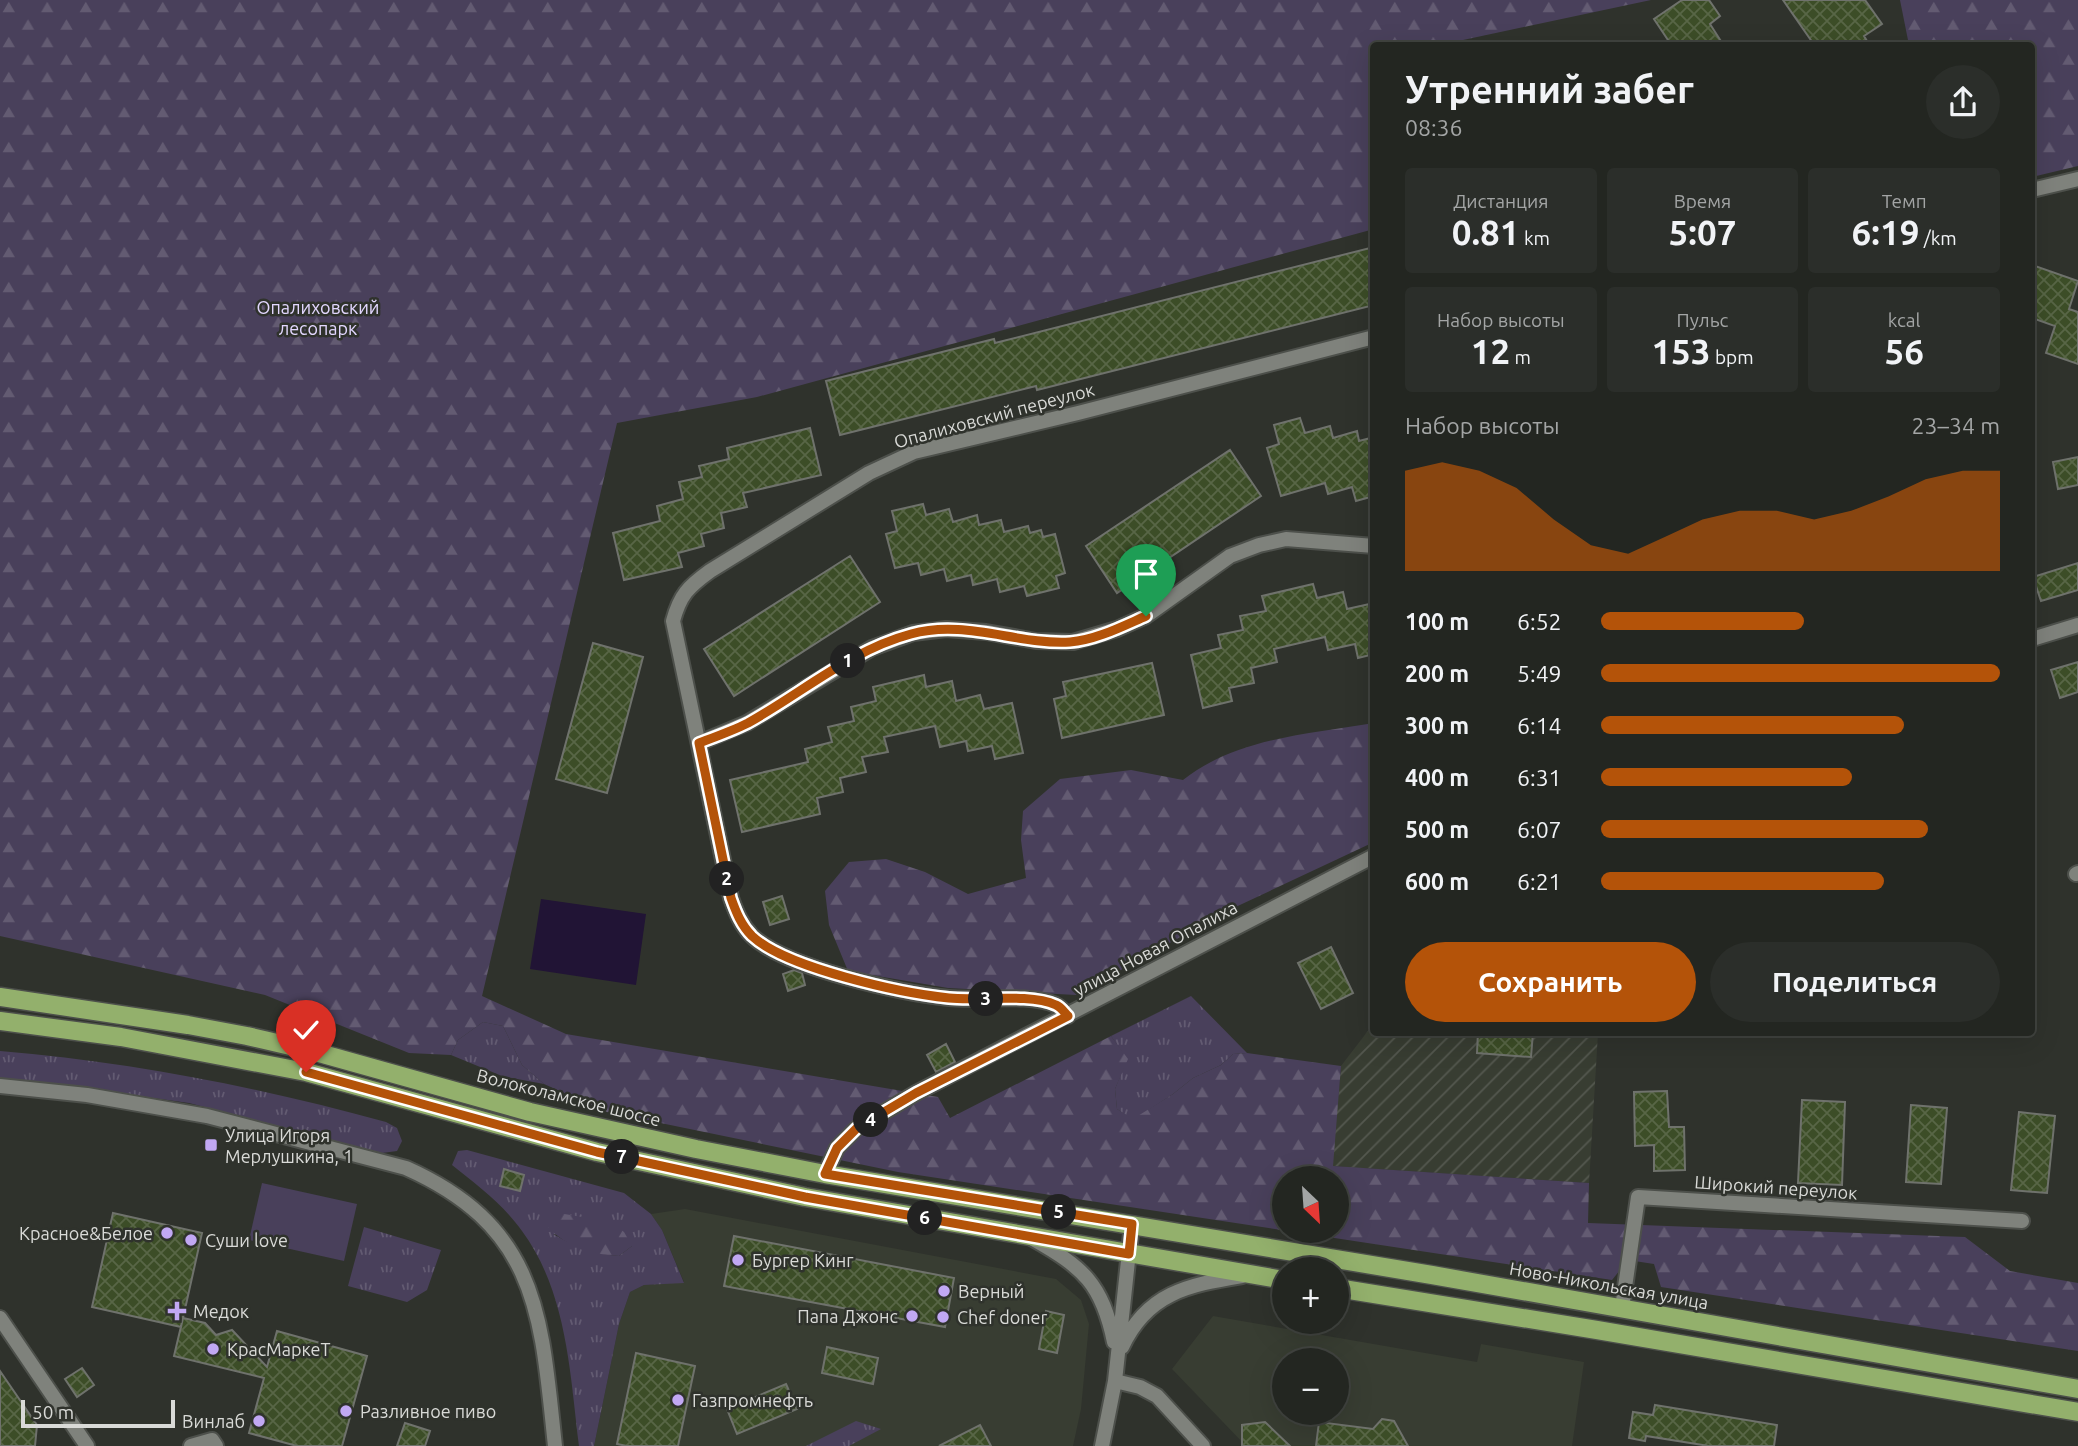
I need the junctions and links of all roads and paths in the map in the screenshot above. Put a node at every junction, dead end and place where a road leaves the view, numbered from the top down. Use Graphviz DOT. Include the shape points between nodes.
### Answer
graph roads {
  1 [pos="2078,179"];
  2 [pos="2035,189"];
  3 [pos="1370,338"];
  4 [pos="1370,546"];
  5 [pos="2078,625"];
  6 [pos="2035,638"];
  7 [pos="699,743"];
  8 [pos="1370,858"];
  9 [pos="0,997"];
  10 [pos="1068,1016"];
  11 [pos="0,1021"];
  12 [pos="0,1086"];
  13 [pos="825,1174"];
  14 [pos="2022,1221"];
  15 [pos="1132,1224"];
  16 [pos="1028,1236"];
  17 [pos="1129,1254"];
  18 [pos="1251,1274"];
  19 [pos="1272,1278"];
  20 [pos="1349,1290"];
  21 [pos="1622,1308"];
  22 [pos="0,1318"];
  23 [pos="1117,1357"];
  24 [pos="1115,1381"];
  25 [pos="2078,1388"];
  26 [pos="2078,1412"];
  27 [pos="87,1446"];
  28 [pos="191,1446"];
  29 [pos="216,1446"];
  30 [pos="555,1446"];
  31 [pos="1102,1446"];
  32 [pos="1203,1446"];
  1 -- 2 [label="street"];
  3 -- 7 [label="street, Опалиховский переулок" via="914,452 869,473 710,571 679,600 673,621"];
  4 -- 7 [label="street" via="1286,539 1259,545 1230,556 1146,616 1073,642 946,629 913,633 872,648 747,723"];
  5 -- 6 [label="street"];
  7 -- 10 [label="street, Опалиховский переулок" via="731,898 738,917 759,941 774,952 885,988 950,998 1039,1000 1059,1006"];
  8 -- 10 [label="street, улица Новая Опалиха"];
  9 -- 13 [label="main road, Волоколамское шоссе" via="247,1036 530,1112"];
  10 -- 13 [label="street, улица Новая Опалиха" via="857,1128 837,1148"];
  11 -- 16 [label="main road" via="255,1061 597,1152 805,1197"];
  12 -- 30 [label="street" via="87,1095 207,1116 406,1168 434,1181 478,1214 501,1239 529,1287 543,1338"];
  13 -- 15 [label="main road, Волоколамское шоссе"];
  14 -- 21 [label="street, Широкий переулок" via="1638,1198"];
  15 -- 17 [label="street"];
  15 -- 21 [label="main road, Ново-Никольская улица"];
  16 -- 17 [label="main road"];
  16 -- 23 [label="street" via="1058,1253 1094,1287 1104,1305"];
  17 -- 18 [label="main road"];
  17 -- 23 [label="street"];
  18 -- 19 [label="main road"];
  18 -- 23 [label="street" via="1197,1283 1154,1304 1137,1319"];
  20 -- 26 [label="main road"];
  21 -- 25 [label="main road, Ново-Никольская улица"];
  22 -- 27 [label="street"];
  23 -- 24 [label="street"];
  24 -- 31 [label="street"];
  24 -- 32 [label="street" via="1157,1396"];
  28 -- 29 [label="street" via="212,1440"];
}
